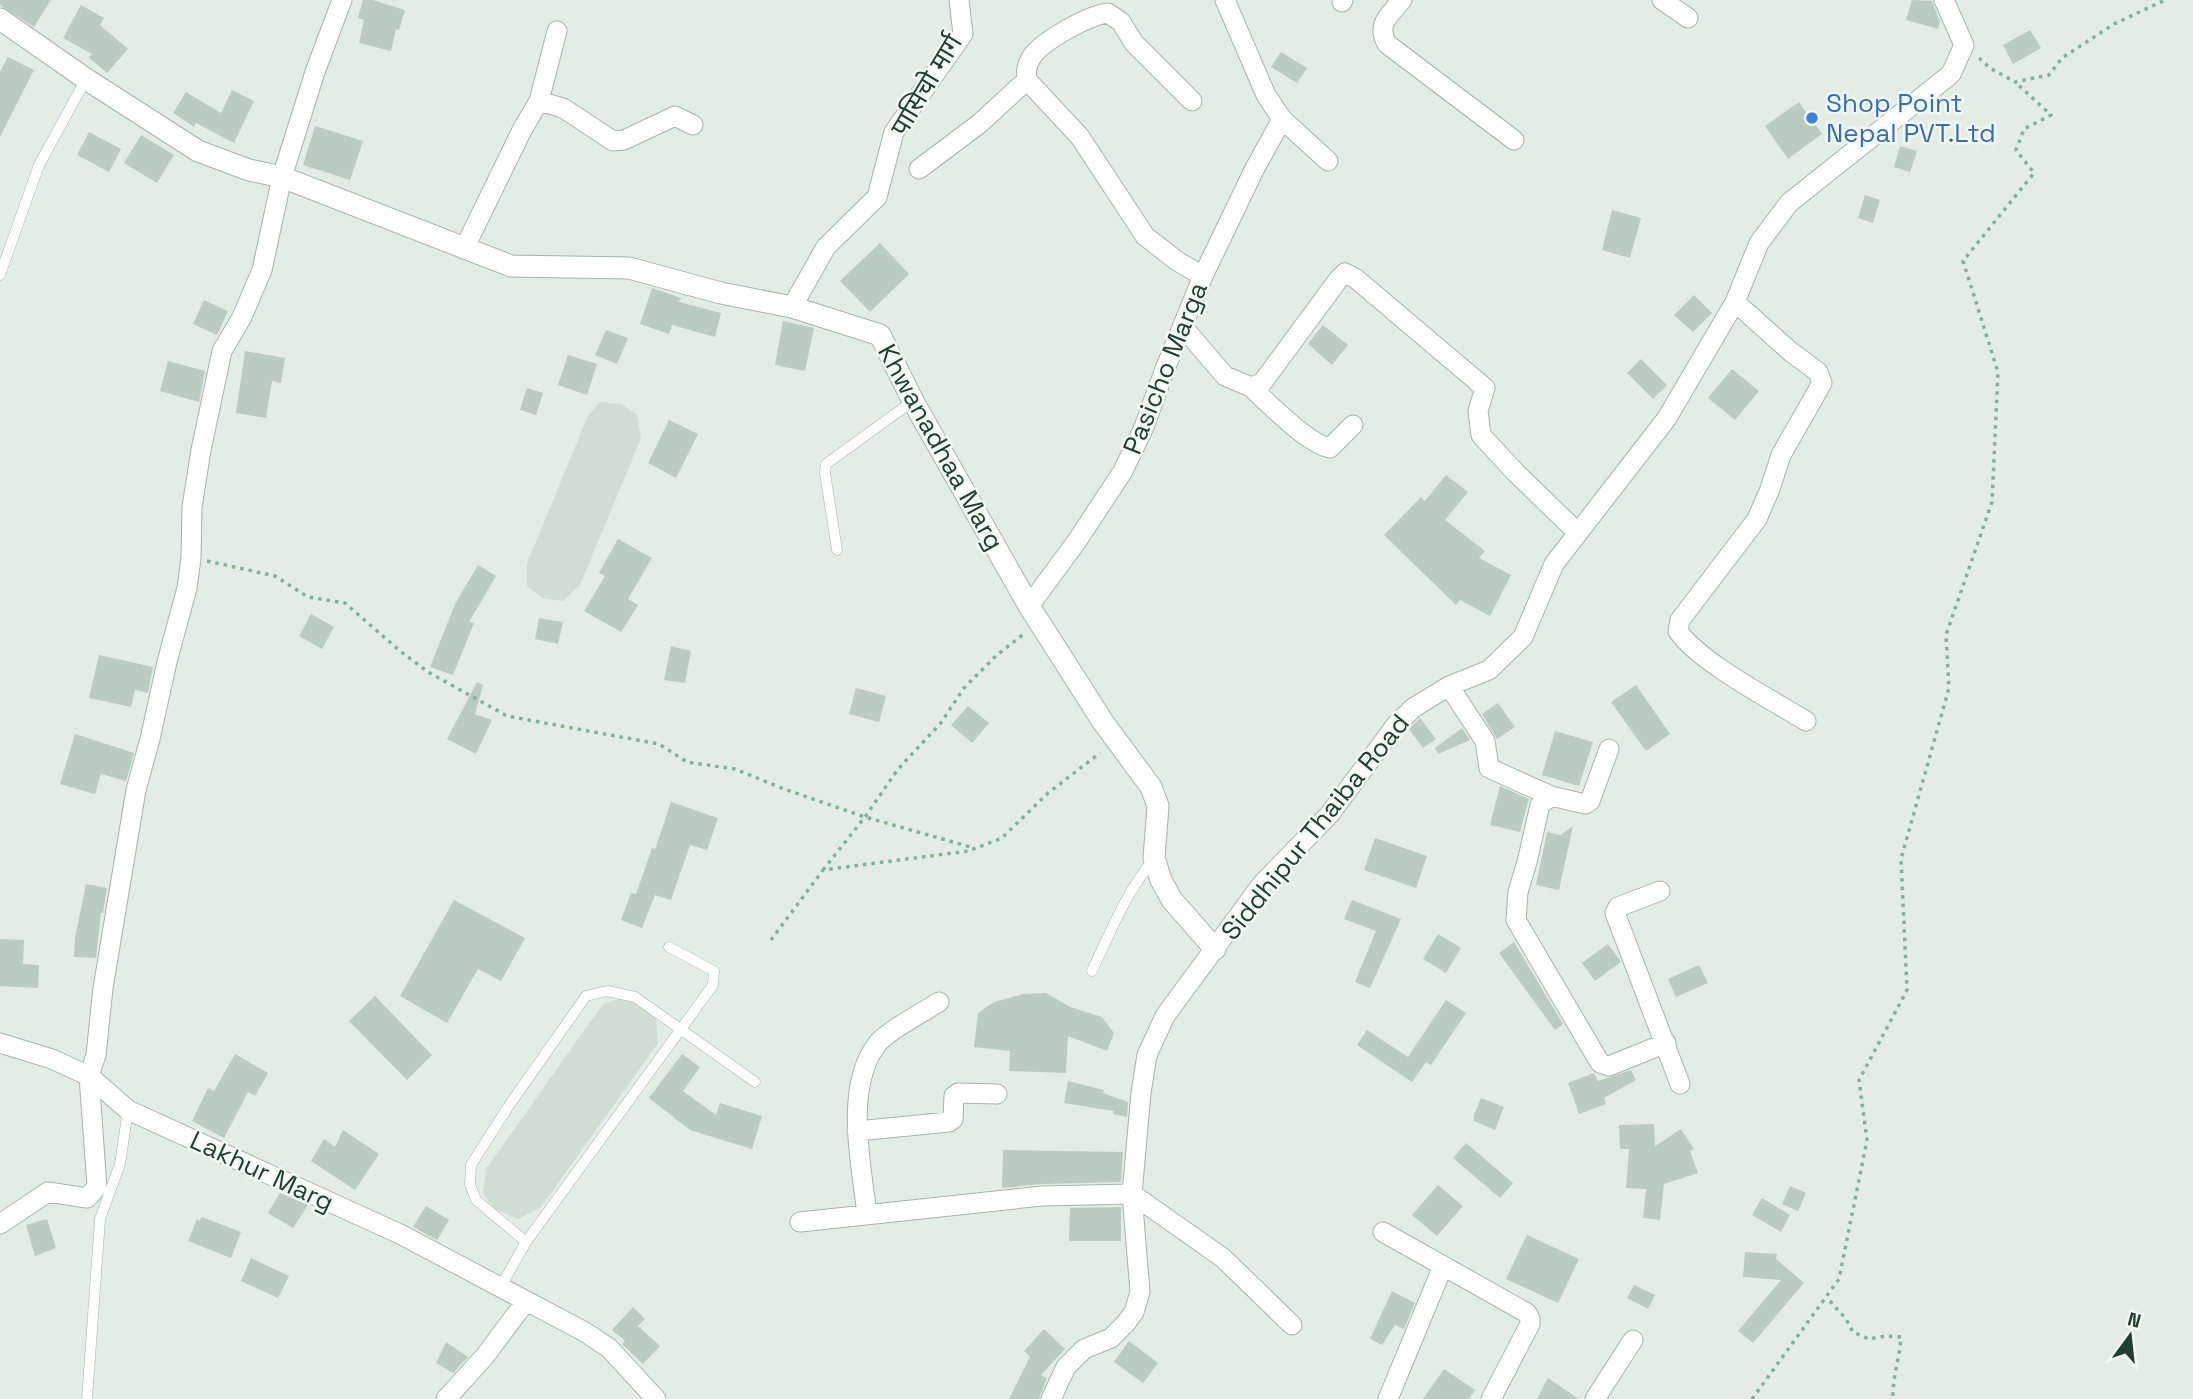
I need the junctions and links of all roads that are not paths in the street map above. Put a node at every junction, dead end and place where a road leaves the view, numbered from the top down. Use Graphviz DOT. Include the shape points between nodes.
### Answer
graph roads {
  1 [pos="342,0"];
  2 [pos="959,0"];
  3 [pos="1225,0"];
  4 [pos="1402,0"];
  5 [pos="1661,0"];
  6 [pos="1944,0"];
  7 [pos="1688,18"];
  8 [pos="0,19"];
  9 [pos="557,31"];
  10 [pos="86,79"];
  11 [pos="1027,80"];
  12 [pos="539,101"];
  13 [pos="1192,101"];
  14 [pos="1282,120"];
  15 [pos="693,125"];
  16 [pos="1514,140"];
  17 [pos="1328,161"];
  18 [pos="919,169"];
  19 [pos="282,177"];
  20 [pos="464,249"];
  21 [pos="0,275"];
  22 [pos="1203,276"];
  23 [pos="1735,302"];
  24 [pos="792,307"];
  25 [pos="1183,327"];
  26 [pos="1251,387"];
  27 [pos="913,401"];
  28 [pos="1353,425"];
  29 [pos="1578,533"];
  30 [pos="837,550"];
  31 [pos="1035,614"];
  32 [pos="1449,686"];
  33 [pos="1806,722"];
  34 [pos="1609,749"];
  35 [pos="1552,796"];
  36 [pos="1154,858"];
  37 [pos="1660,891"];
  38 [pos="669,947"];
  39 [pos="1215,949"];
  40 [pos="1092,971"];
  41 [pos="939,1002"];
  42 [pos="680,1031"];
  43 [pos="0,1043"];
  44 [pos="1666,1043"];
  45 [pos="89,1076"];
  46 [pos="755,1082"];
  47 [pos="1680,1084"];
  48 [pos="997,1094"];
  49 [pos="128,1110"];
  50 [pos="857,1131"];
  51 [pos="1132,1194"];
  52 [pos="866,1214"];
  53 [pos="800,1222"];
  54 [pos="0,1224"];
  55 [pos="1383,1232"];
  56 [pos="526,1242"];
  57 [pos="1443,1266"];
  58 [pos="500,1288"];
  59 [pos="526,1301"];
  60 [pos="1292,1325"];
  61 [pos="1633,1339"];
  62 [pos="87,1399"];
  63 [pos="446,1399"];
  64 [pos="656,1399"];
  65 [pos="1051,1399"];
  66 [pos="1388,1399"];
  67 [pos="1491,1399"];
  68 [pos="1595,1399"];
  1 -- 19 [label="street"];
  2 -- 24 [label="street, पासिचो मार्ग" via="963,34 894,132 877,197 826,247"];
  3 -- 14 [label="street" via="1266,95"];
  4 -- 16 [label="street" via="1383,25 1381,33 1387,44"];
  5 -- 7 [label="street"];
  6 -- 23 [label="street, Siddhipur Thaiba Road" via="1965,45 1951,74 1789,203 1759,243"];
  8 -- 10 [label="street, Khwanadhaa Marg"];
  9 -- 12 [label="street"];
  10 -- 19 [label="street, Khwanadhaa Marg" via="198,151"];
  10 -- 21 [label="lane" via="39,165"];
  11 -- 13 [label="street" via="1026,67 1032,55 1095,14 1108,13"];
  11 -- 18 [label="street"];
  11 -- 22 [label="street" via="1080,138 1145,236"];
  12 -- 15 [label="street" via="563,108 613,141 675,116"];
  12 -- 20 [label="street"];
  14 -- 17 [label="street"];
  14 -- 22 [label="street, Pasicho Marga"];
  19 -- 20 [label="street, Khwanadhaa Marg"];
  19 -- 45 [label="street" via="262,270 222,351 192,507 187,588 136,790 96,1055"];
  20 -- 24 [label="street, Khwanadhaa Marg" via="511,266 629,268"];
  22 -- 25 [label="street, Pasicho Marga"];
  23 -- 29 [label="street, Siddhipur Thaiba Road" via="1667,418"];
  23 -- 33 [label="street" via="1818,372 1822,383 1781,455 1758,519 1680,620 1678,631 1686,643"];
  24 -- 27 [label="street, Khwanadhaa Marg" via="880,335"];
  25 -- 26 [label="street" via="1225,376"];
  25 -- 31 [label="street, Pasicho Marga" via="1123,471"];
  26 -- 28 [label="street" via="1322,447 1335,445"];
  26 -- 29 [label="street" via="1262,383 1345,273 1485,388 1478,411 1481,435"];
  27 -- 30 [label="lane" via="826,464"];
  27 -- 31 [label="street, Khwanadhaa Marg"];
  29 -- 32 [label="street, Siddhipur Thaiba Road" via="1554,564 1523,637 1489,670"];
  31 -- 36 [label="street, Khwanadhaa Marg" via="1103,722 1151,787 1158,806"];
  32 -- 35 [label="street" via="1485,741 1489,768"];
  32 -- 39 [label="street, Siddhipur Thaiba Road" via="1413,708 1396,725 1329,815 1262,884"];
  34 -- 35 [label="street" via="1590,801 1585,804"];
  35 -- 44 [label="street" via="1540,805 1518,892 1516,920 1600,1063 1609,1066"];
  36 -- 39 [label="street, Khwanadhaa Marg" via="1172,900"];
  36 -- 40 [label="lane" via="1129,893"];
  37 -- 44 [label="street" via="1618,907 1615,913"];
  38 -- 42 [label="lane" via="714,971 713,985"];
  39 -- 51 [label="street, Siddhipur Thaiba Road" via="1165,1016 1147,1055"];
  41 -- 50 [label="street" via="878,1042 862,1071"];
  42 -- 46 [label="lane"];
  42 -- 56 [label="lane"];
  42 -- 56 [label="lane" via="635,997 607,990 586,996 471,1165 470,1184 476,1200"];
  43 -- 45 [label="street, Lakhur Marg"];
  44 -- 47 [label="street"];
  45 -- 49 [label="street, Lakhur Marg"];
  45 -- 54 [label="street" via="97,1187 87,1198 48,1192"];
  48 -- 50 [label="street" via="958,1093 949,1122"];
  49 -- 58 [label="street, Lakhur Marg" via="400,1234"];
  49 -- 62 [label="lane" via="120,1164 100,1219"];
  50 -- 52 [label="street"];
  51 -- 52 [label="street" via="1042,1195"];
  51 -- 60 [label="street" via="1223,1258"];
  51 -- 65 [label="street, Siddhipur Thaiba Road" via="1140,1292 1134,1312 1111,1338 1084,1349 1066,1367"];
  52 -- 53 [label="street"];
  55 -- 57 [label="street"];
  56 -- 58 [label="lane"];
  57 -- 66 [label="street"];
  57 -- 67 [label="street" via="1527,1313 1530,1319"];
  58 -- 59 [label="street, Lakhur Marg"];
  59 -- 63 [label="street"];
  59 -- 64 [label="street, Lakhur Marg" via="609,1348"];
  61 -- 68 [label="street"];
}
